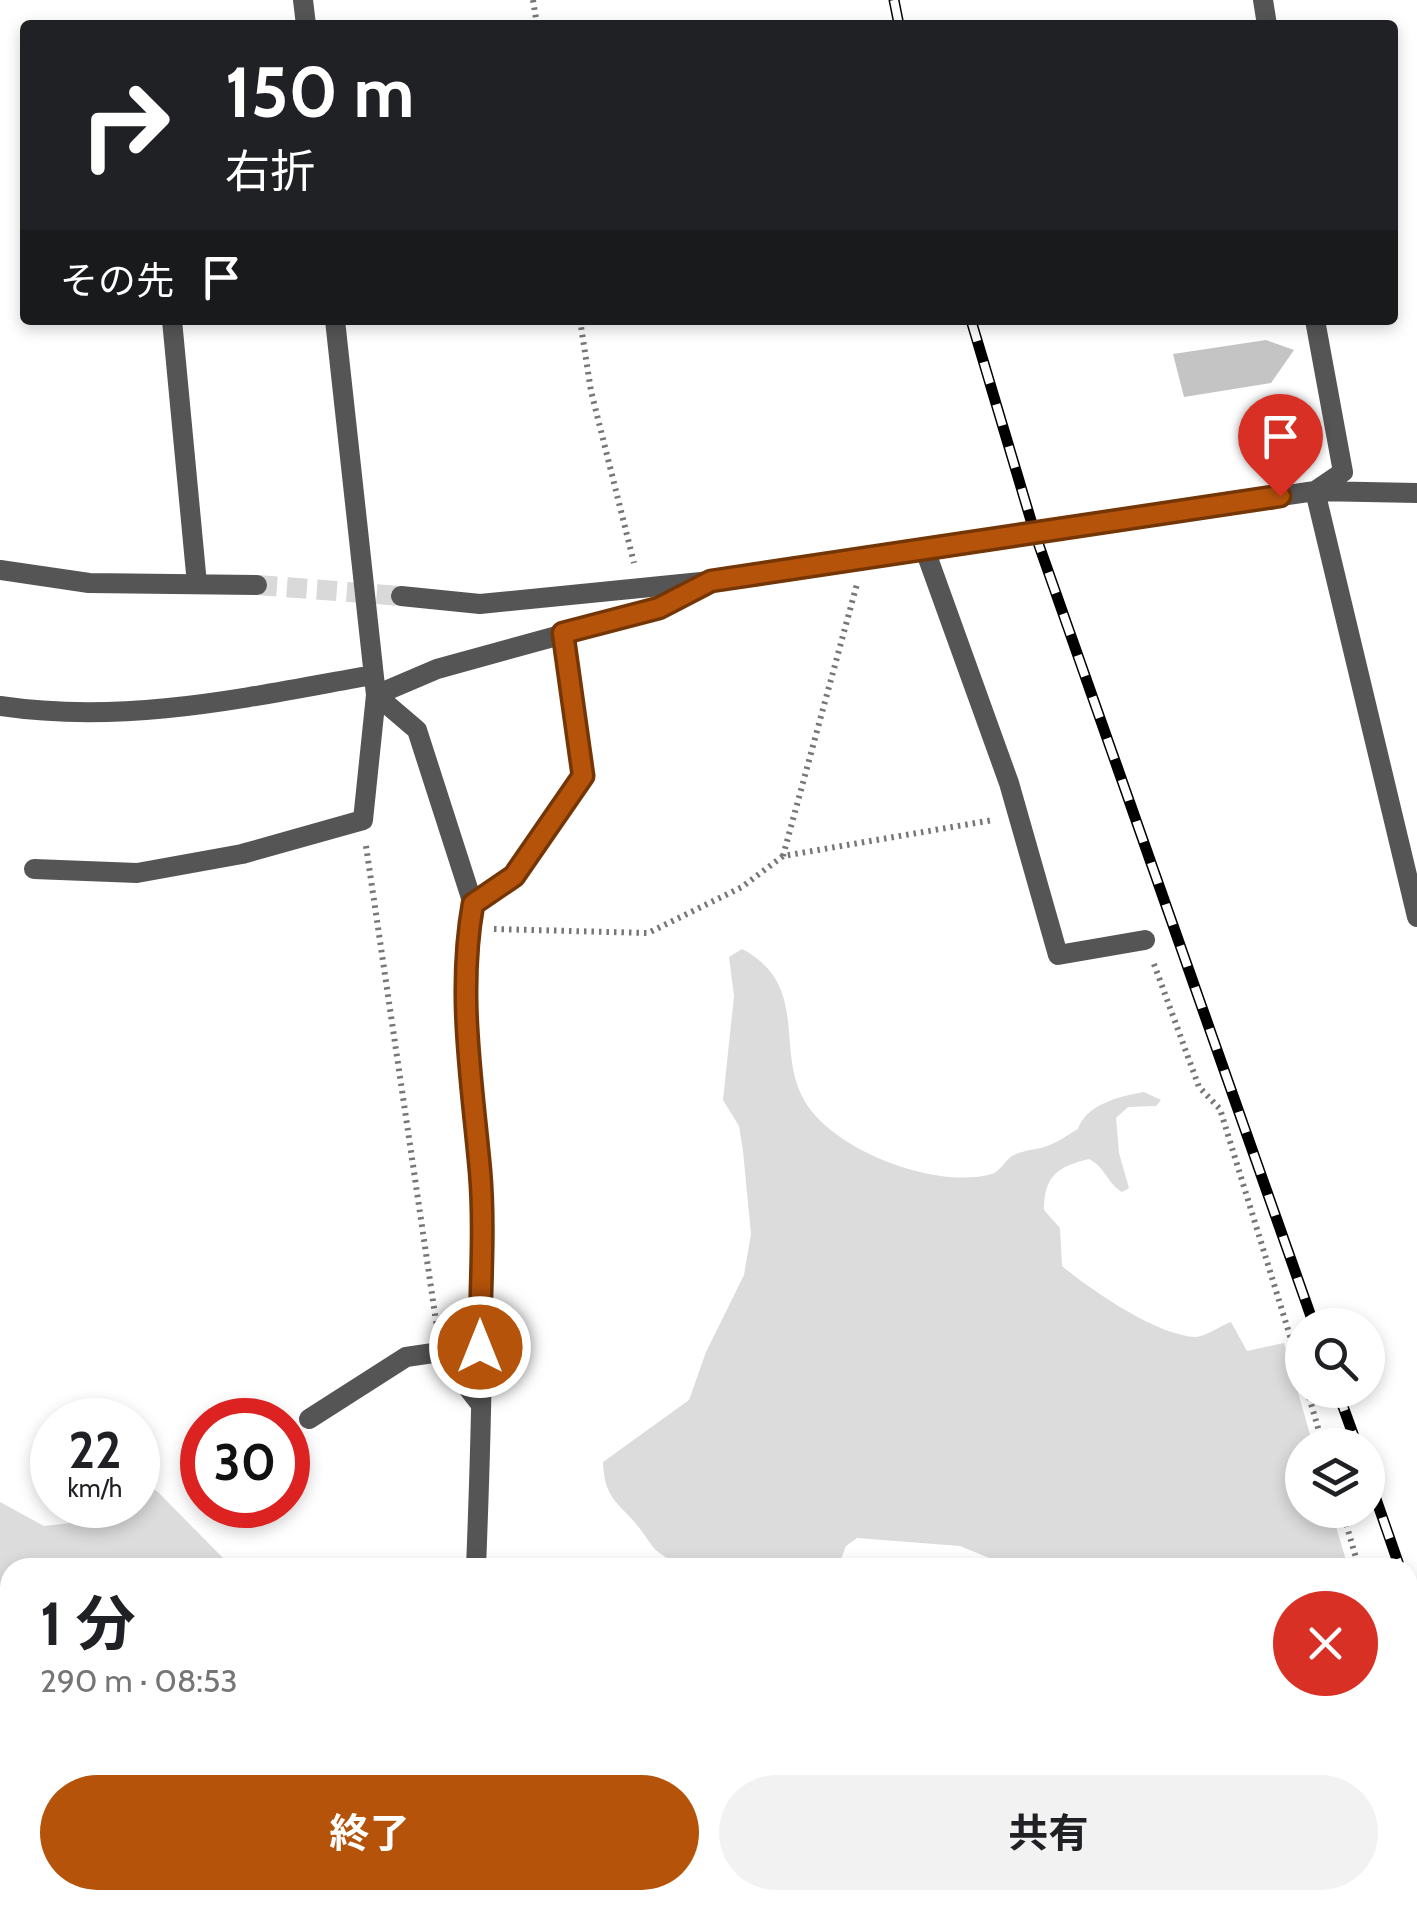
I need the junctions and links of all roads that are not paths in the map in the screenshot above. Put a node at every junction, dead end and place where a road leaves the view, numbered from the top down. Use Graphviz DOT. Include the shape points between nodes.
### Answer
graph roads {
  1 [pos="172,325"];
  2 [pos="337,325"];
  3 [pos="1316,325"];
  4 [pos="1315,491"];
  5 [pos="1417,494"];
  6 [pos="925,550"];
  7 [pos="0,570"];
  8 [pos="711,581"];
  9 [pos="197,584"];
  10 [pos="257,585"];
  11 [pos="400,596"];
  12 [pos="563,633"];
  13 [pos="374,685"];
  14 [pos="0,706"];
  15 [pos="34,869"];
  16 [pos="473,904"];
  17 [pos="1417,916"];
  18 [pos="1145,940"];
  19 [pos="478,1402"];
  20 [pos="310,1418"];
  21 [pos="478,1558"];
  1 -- 9 [label="street"];
  2 -- 13 [label="street"];
  3 -- 4 [label="street" via="1343,472"];
  4 -- 5 [label="street"];
  4 -- 6 [label="street"];
  4 -- 17 [label="street"];
  6 -- 8 [label="street"];
  6 -- 18 [label="street" via="1019,816 1058,955"];
  7 -- 9 [label="street" via="89,583"];
  8 -- 11 [label="street" via="480,604"];
  8 -- 12 [label="street" via="659,608"];
  9 -- 10 [label="street"];
  12 -- 13 [label="street"];
  12 -- 16 [label="street" via="583,776 514,876"];
  13 -- 14 [label="street" via="175,710 53,714"];
  13 -- 15 [label="street" via="363,820 242,854 137,873"];
  13 -- 16 [label="street" via="417,730"];
  16 -- 19 [label="street" via="466,1043 480,1175"];
  19 -- 20 [label="street" via="440,1352 406,1357"];
  19 -- 21 [label="street"];
}
